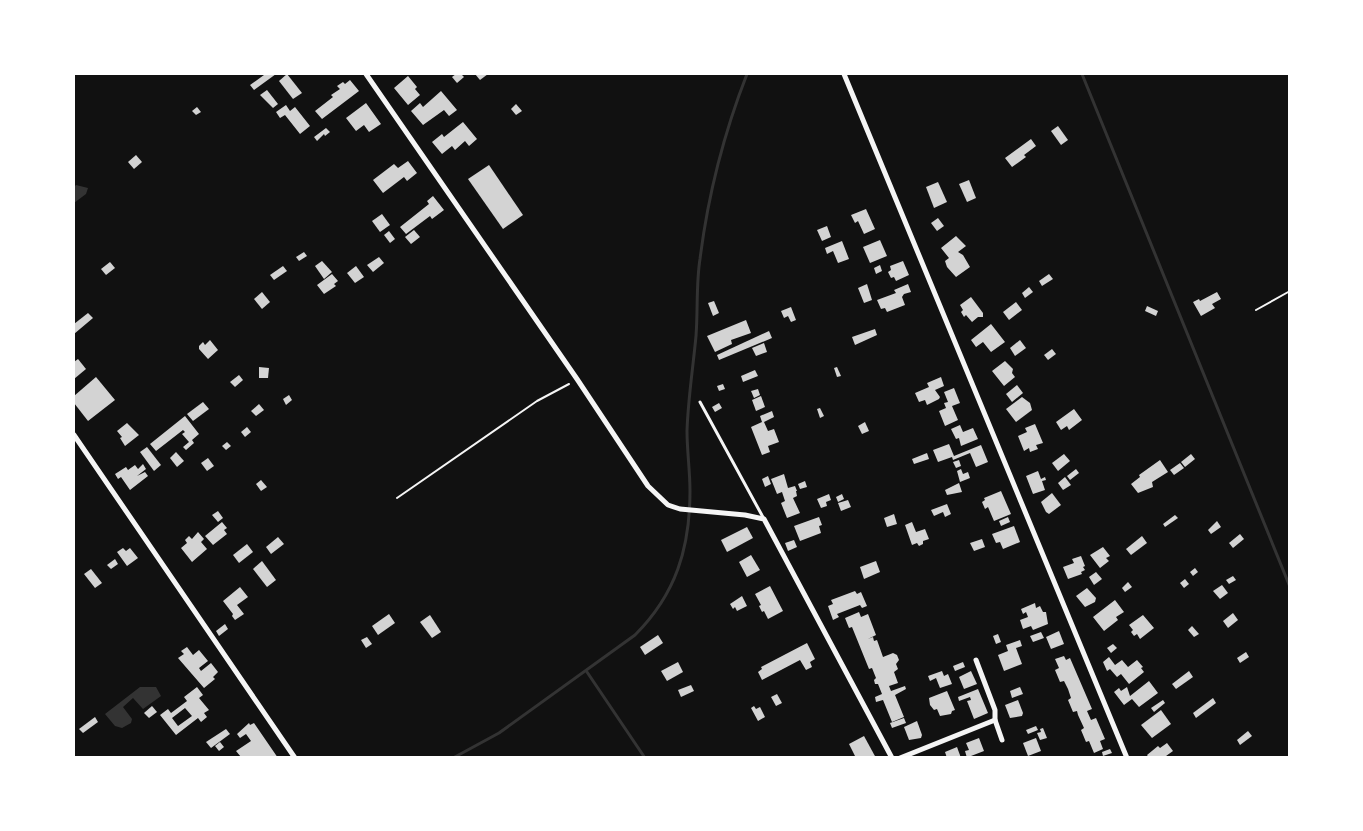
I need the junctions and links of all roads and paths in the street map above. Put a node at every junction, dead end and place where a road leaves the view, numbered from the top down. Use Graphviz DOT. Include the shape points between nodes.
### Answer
graph roads {
  1 [pos="366,74"];
  2 [pos="844,74"];
  3 [pos="1290,291"];
  4 [pos="1256,310"];
  5 [pos="577,379"];
  6 [pos="700,402"];
  7 [pos="74,435"];
  8 [pos="397,498"];
  9 [pos="764,519"];
  10 [pos="976,660"];
  11 [pos="995,720"];
  12 [pos="1002,740"];
  13 [pos="295,758"];
  14 [pos="892,758"];
  15 [pos="900,758"];
  16 [pos="1127,758"];
  1 -- 5 [label="street"];
  2 -- 16 [label="street"];
  3 -- 4 [label="path"];
  5 -- 8 [label="path" via="537,401"];
  5 -- 9 [label="street" via="648,486 668,505"];
  6 -- 9 [label="lane"];
  7 -- 13 [label="street"];
  9 -- 14 [label="street"];
  10 -- 11 [label="street" via="995,710"];
  11 -- 12 [label="street"];
  11 -- 15 [label="street"];
}
